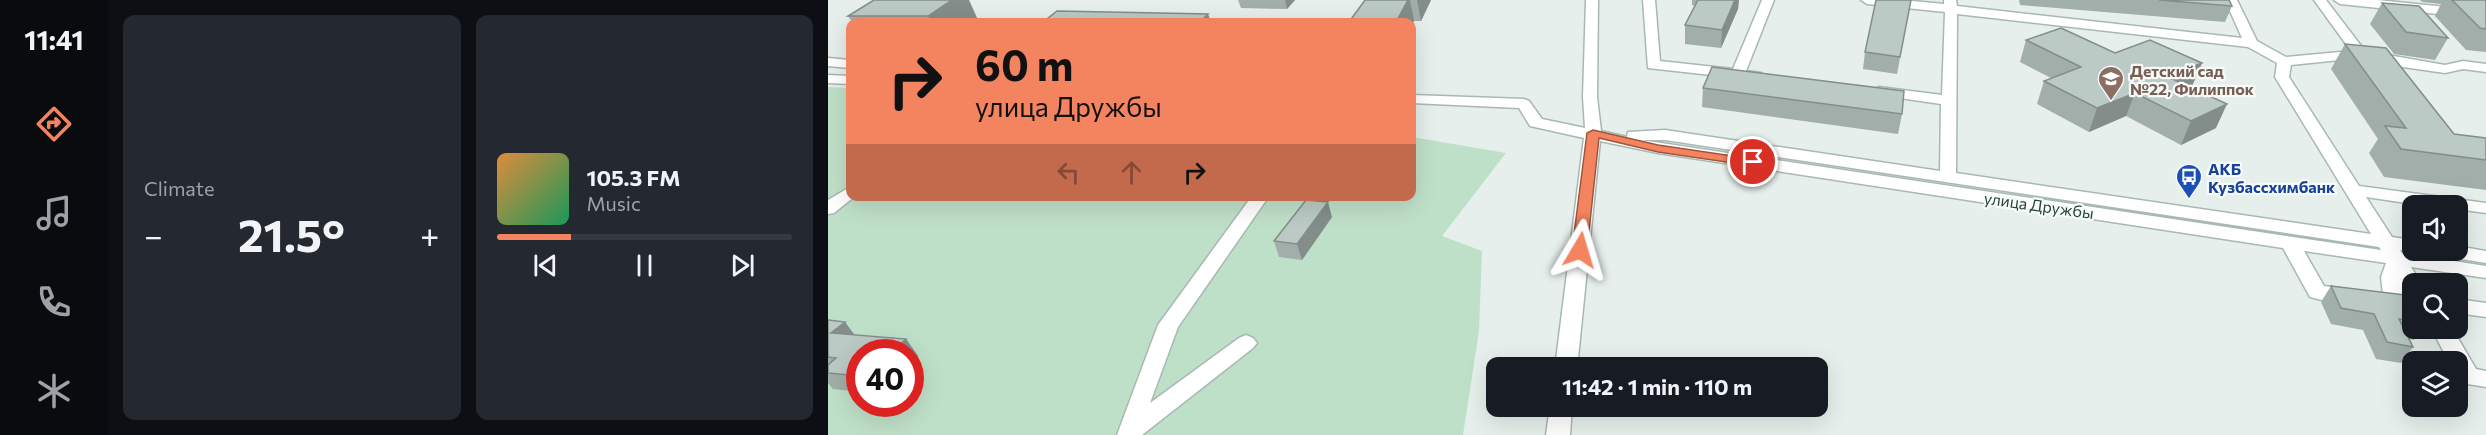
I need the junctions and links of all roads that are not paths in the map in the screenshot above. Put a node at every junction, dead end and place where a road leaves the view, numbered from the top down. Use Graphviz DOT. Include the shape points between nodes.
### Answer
graph roads {
  1 [pos="1592,0"];
  2 [pos="1649,0"];
  3 [pos="1768,0"];
  4 [pos="1867,0"];
  5 [pos="2230,0"];
  6 [pos="2320,0"];
  7 [pos="2340,0"];
  8 [pos="2376,2"];
  9 [pos="1950,5"];
  10 [pos="2486,15"];
  11 [pos="2251,43"];
  12 [pos="2360,54"];
  13 [pos="2284,61"];
  14 [pos="828,62"];
  15 [pos="846,64"];
  16 [pos="2486,68"];
  17 [pos="1738,74"];
  18 [pos="828,78"];
  19 [pos="1773,78"];
  20 [pos="846,80"];
  21 [pos="1867,90"];
  22 [pos="1416,99"];
  23 [pos="1949,100"];
  24 [pos="1593,133"];
  25 [pos="1948,178"];
  26 [pos="2351,190"];
  27 [pos="846,195"];
  28 [pos="1257,201"];
  29 [pos="2486,208"];
  30 [pos="828,209"];
  31 [pos="2290,243"];
  32 [pos="2398,249"];
  33 [pos="2468,254"];
  34 [pos="2486,257"];
  35 [pos="2486,272"];
  36 [pos="2408,273"];
  37 [pos="2468,308"];
  38 [pos="2486,310"];
  39 [pos="2447,339"];
  40 [pos="1246,343"];
  41 [pos="1567,357"];
  42 [pos="2486,379"];
  43 [pos="1560,417"];
  44 [pos="1127,434"];
  45 [pos="1558,435"];
  1 -- 24 [label="street"];
  2 -- 17 [label="street" via="1653,65"];
  3 -- 17 [label="street"];
  4 -- 9 [label="street"];
  5 -- 11 [label="street"];
  6 -- 12 [label="street"];
  7 -- 8 [label="street"];
  8 -- 10 [label="street"];
  9 -- 11 [label="street"];
  9 -- 23 [label="street"];
  11 -- 13 [label="street"];
  12 -- 13 [label="street"];
  12 -- 16 [label="street" via="2445,69 2463,65"];
  13 -- 26 [label="street" via="2282,77"];
  14 -- 15 [label="street"];
  17 -- 19 [label="street"];
  18 -- 20 [label="street"];
  21 -- 23 [label="street"];
  22 -- 24 [label="street" via="1524,105 1536,123"];
  23 -- 25 [label="street"];
  24 -- 25 [label="street, улица Дружбы" via="1665,135"];
  24 -- 31 [label="street, улица Дружбы" via="1658,148"];
  24 -- 41 [label="street"];
  25 -- 32 [label="street, улица Дружбы"];
  26 -- 29 [label="street"];
  26 -- 32 [label="street"];
  27 -- 30 [label="street"];
  28 -- 44 [label="street" via="1168,325"];
  31 -- 32 [label="street, улица Дружбы"];
  31 -- 32 [label="street" via="2317,292 2394,302 2391,277"];
  32 -- 35 [label="street, улица Дружбы"];
  32 -- 36 [label="street"];
  33 -- 34 [label="street"];
  37 -- 38 [label="street"];
  39 -- 42 [label="street" via="2469,377"];
  40 -- 44 [label="street"];
  43 -- 45 [label="street"];
}
